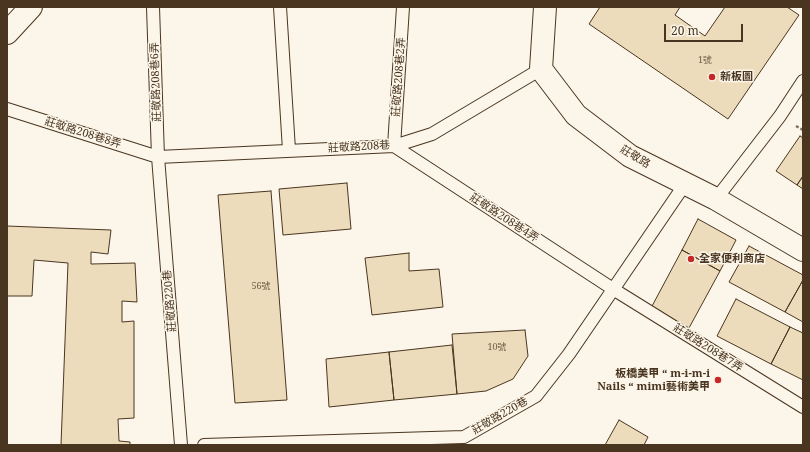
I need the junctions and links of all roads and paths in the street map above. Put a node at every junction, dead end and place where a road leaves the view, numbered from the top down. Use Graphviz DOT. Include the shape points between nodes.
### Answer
graph roads {
  1 [pos="30,7"];
  2 [pos="153,7"];
  3 [pos="280,7"];
  4 [pos="403,7"];
  5 [pos="546,7"];
  6 [pos="7,32"];
  7 [pos="541,69"];
  8 [pos="803,81"];
  9 [pos="7,109"];
  10 [pos="394,146"];
  11 [pos="289,150"];
  12 [pos="158,157"];
  13 [pos="685,184"];
  14 [pos="716,199"];
  15 [pos="803,250"];
  16 [pos="613,289"];
  17 [pos="803,407"];
  18 [pos="465,441"];
  19 [pos="181,445"];
  20 [pos="204,445"];
  1 -- 6 [label="street"];
  2 -- 12 [label="lane, 莊敬路208巷6弄"];
  3 -- 11 [label="lane"];
  4 -- 10 [label="lane, 莊敬路208巷2弄"];
  5 -- 7 [label="street"];
  7 -- 10 [label="lane, 莊敬路208巷" via="432,134"];
  7 -- 13 [label="street, 莊敬路" via="576,115 630,156"];
  8 -- 14 [label="lane" via="780,116"];
  9 -- 12 [label="lane, 莊敬路208巷8弄"];
  10 -- 11 [label="lane, 莊敬路208巷"];
  10 -- 16 [label="lane, 莊敬路208巷4弄"];
  11 -- 12 [label="lane, 莊敬路208巷"];
  12 -- 19 [label="lane, 莊敬路220巷"];
  13 -- 14 [label="street, 莊敬路"];
  13 -- 16 [label="lane, 莊敬路220巷"];
  14 -- 15 [label="street, 莊敬路"];
  16 -- 17 [label="lane, 莊敬路208巷7弄"];
  16 -- 18 [label="lane, 莊敬路220巷" via="569,354 536,396"];
  18 -- 20 [label="lane, 莊敬路220巷"];
}
